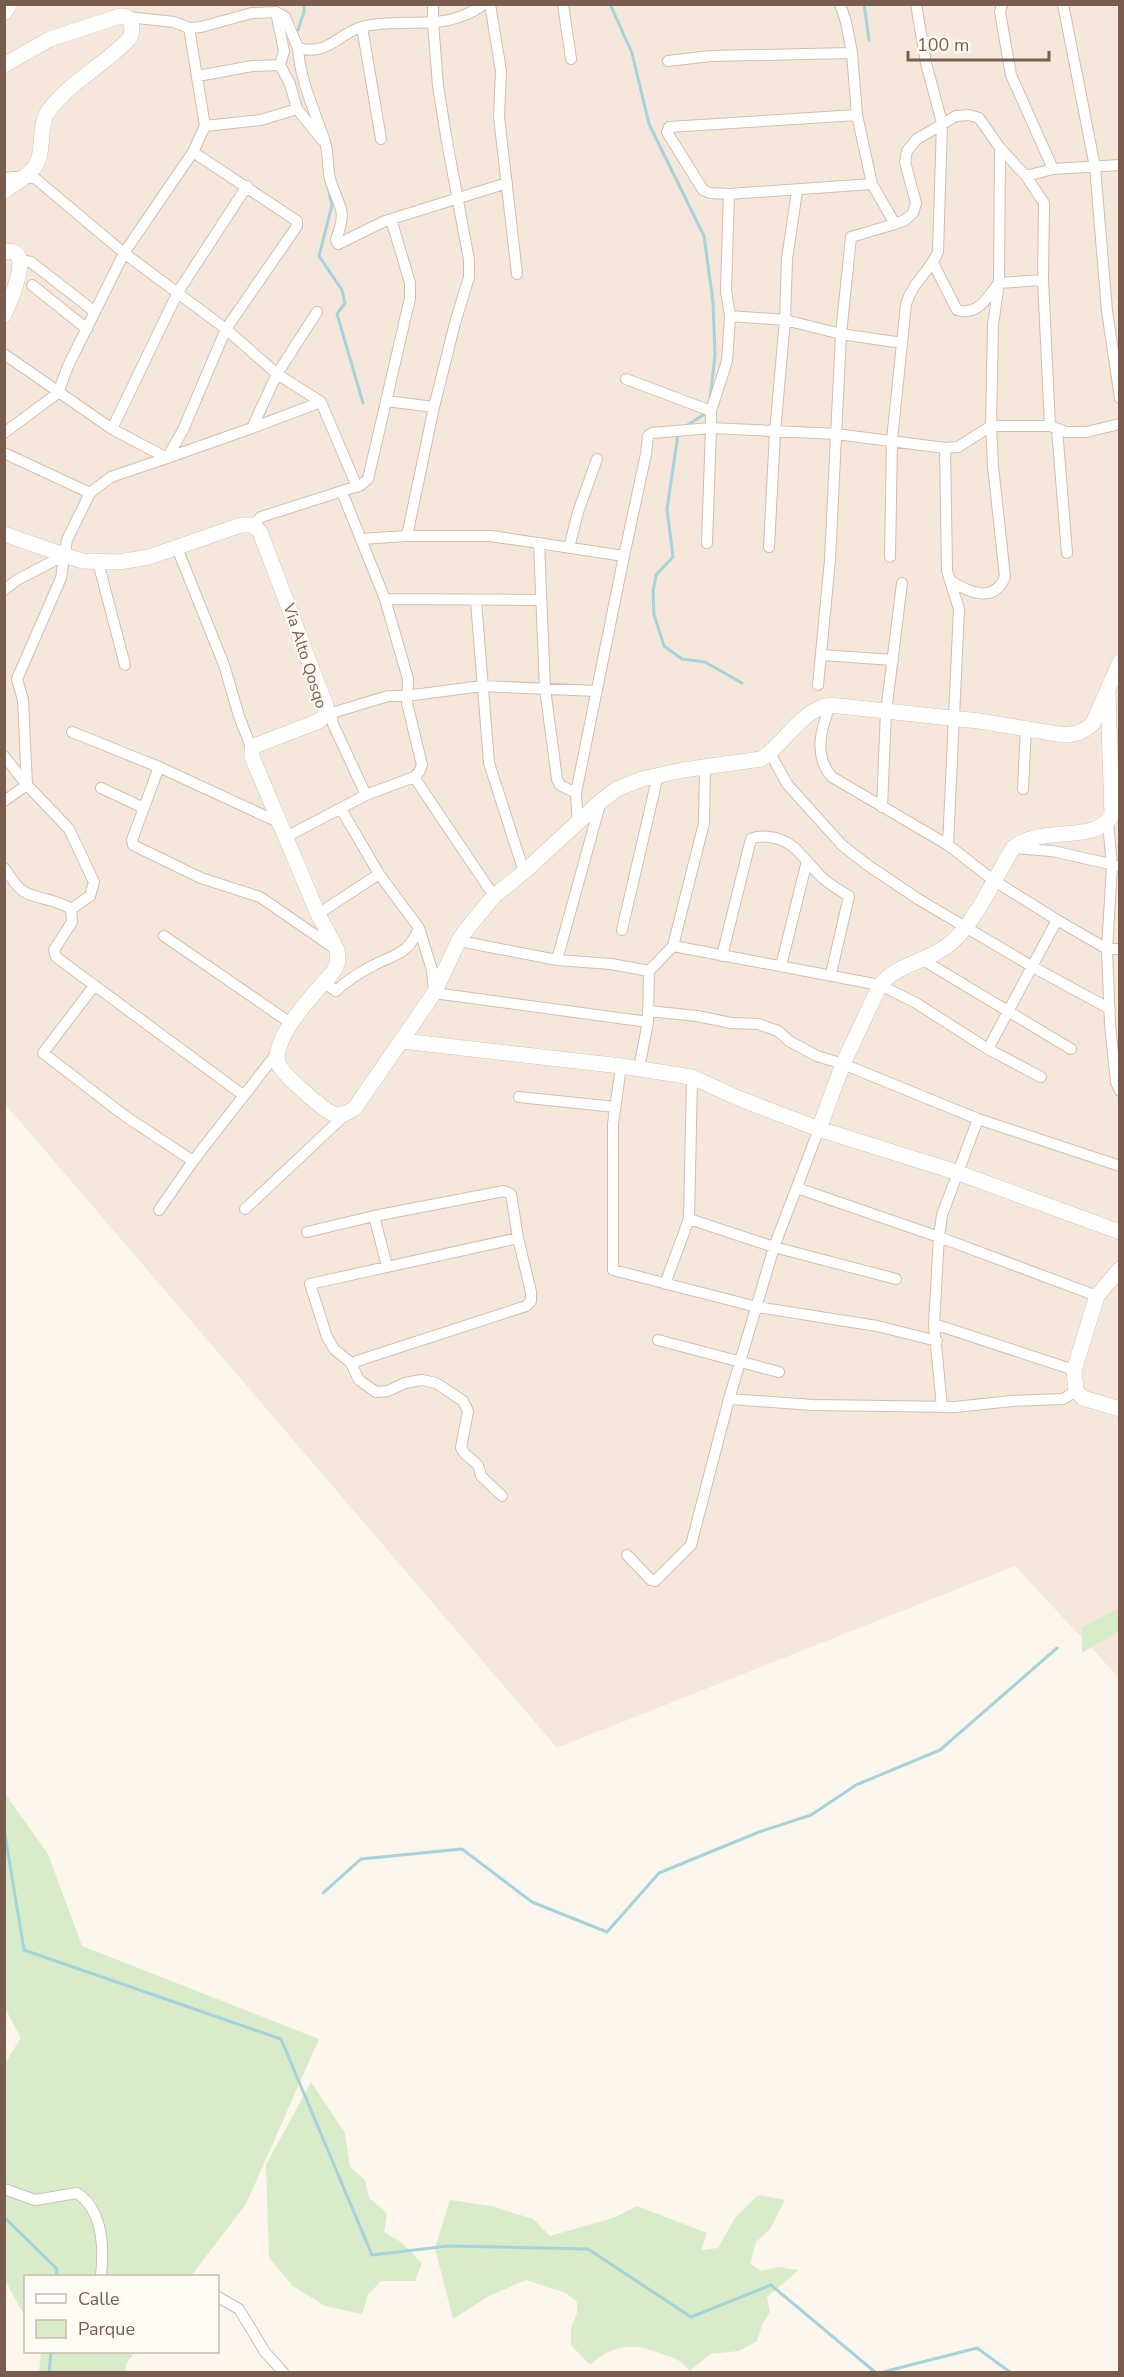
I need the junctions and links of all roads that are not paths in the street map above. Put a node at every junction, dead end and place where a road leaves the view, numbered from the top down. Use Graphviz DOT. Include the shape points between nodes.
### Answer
graph roads {
  1 [pos="10,4"];
  2 [pos="433,4"];
  3 [pos="484,4"];
  4 [pos="490,4"];
  5 [pos="563,4"];
  6 [pos="840,4"];
  7 [pos="916,4"];
  8 [pos="1002,4"];
  9 [pos="1063,4"];
  10 [pos="276,12"];
  11 [pos="4,13"];
  12 [pos="128,17"];
  13 [pos="433,22"];
  14 [pos="362,27"];
  15 [pos="189,28"];
  16 [pos="298,48"];
  17 [pos="852,53"];
  18 [pos="570,59"];
  19 [pos="668,61"];
  20 [pos="4,65"];
  21 [pos="280,65"];
  22 [pos="198,76"];
  23 [pos="297,109"];
  24 [pos="857,115"];
  25 [pos="942,123"];
  26 [pos="205,126"];
  27 [pos="381,139"];
  28 [pos="326,145"];
  29 [pos="1000,148"];
  30 [pos="193,152"];
  31 [pos="1119,165"];
  32 [pos="1095,167"];
  33 [pos="1053,170"];
  34 [pos="24,176"];
  35 [pos="1026,176"];
  36 [pos="4,178"];
  37 [pos="507,183"];
  38 [pos="872,184"];
  39 [pos="247,186"];
  40 [pos="4,191"];
  41 [pos="797,191"];
  42 [pos="729,194"];
  43 [pos="458,198"];
  44 [pos="391,219"];
  45 [pos="895,224"];
  46 [pos="4,252"];
  47 [pos="124,253"];
  48 [pos="21,260"];
  49 [pos="933,263"];
  50 [pos="517,274"];
  51 [pos="1043,280"];
  52 [pos="999,283"];
  53 [pos="32,285"];
  54 [pos="178,292"];
  55 [pos="95,312"];
  56 [pos="317,312"];
  57 [pos="4,315"];
  58 [pos="730,316"];
  59 [pos="785,320"];
  60 [pos="87,329"];
  61 [pos="226,329"];
  62 [pos="841,334"];
  63 [pos="902,344"];
  64 [pos="4,354"];
  65 [pos="277,374"];
  66 [pos="626,379"];
  67 [pos="58,393"];
  68 [pos="1119,398"];
  69 [pos="386,401"];
  70 [pos="321,402"];
  71 [pos="434,407"];
  72 [pos="711,411"];
  73 [pos="1119,424"];
  74 [pos="991,426"];
  75 [pos="1054,427"];
  76 [pos="252,428"];
  77 [pos="711,428"];
  78 [pos="112,429"];
  79 [pos="775,432"];
  80 [pos="4,433"];
  81 [pos="836,435"];
  82 [pos="892,440"];
  83 [pos="945,448"];
  84 [pos="4,453"];
  85 [pos="167,458"];
  86 [pos="597,459"];
  87 [pos="357,487"];
  88 [pos="342,492"];
  89 [pos="90,493"];
  90 [pos="253,525"];
  91 [pos="4,534"];
  92 [pos="407,536"];
  93 [pos="361,539"];
  94 [pos="539,543"];
  95 [pos="707,543"];
  96 [pos="769,547"];
  97 [pos="177,548"];
  98 [pos="569,548"];
  99 [pos="1067,553"];
  100 [pos="63,556"];
  101 [pos="624,556"];
  102 [pos="890,557"];
  103 [pos="98,562"];
  104 [pos="951,580"];
  105 [pos="902,583"];
  106 [pos="4,590"];
  107 [pos="385,599"];
  108 [pos="541,600"];
  109 [pos="476,601"];
  110 [pos="822,655"];
  111 [pos="893,660"];
  112 [pos="1119,662"];
  113 [pos="125,665"];
  114 [pos="819,685"];
  115 [pos="482,686"];
  116 [pos="545,689"];
  117 [pos="1108,690"];
  118 [pos="597,691"];
  119 [pos="406,696"];
  120 [pos="830,705"];
  121 [pos="886,712"];
  122 [pos="328,714"];
  123 [pos="955,718"];
  124 [pos="1026,727"];
  125 [pos="72,732"];
  126 [pos="1115,743"];
  127 [pos="252,750"];
  128 [pos="770,753"];
  129 [pos="4,756"];
  130 [pos="159,767"];
  131 [pos="705,767"];
  132 [pos="658,775"];
  133 [pos="414,777"];
  134 [pos="27,785"];
  135 [pos="101,788"];
  136 [pos="1023,789"];
  137 [pos="576,793"];
  138 [pos="366,795"];
  139 [pos="4,801"];
  140 [pos="601,801"];
  141 [pos="882,807"];
  142 [pos="144,808"];
  143 [pos="341,809"];
  144 [pos="278,822"];
  145 [pos="1108,822"];
  146 [pos="578,825"];
  147 [pos="286,837"];
  148 [pos="948,845"];
  149 [pos="1013,848"];
  150 [pos="807,861"];
  151 [pos="1116,866"];
  152 [pos="4,868"];
  153 [pos="524,872"];
  154 [pos="379,874"];
  155 [pos="993,880"];
  156 [pos="4,885"];
  157 [pos="21,890"];
  158 [pos="494,896"];
  159 [pos="71,909"];
  160 [pos="318,914"];
  161 [pos="1057,920"];
  162 [pos="419,928"];
  163 [pos="966,928"];
  164 [pos="622,930"];
  165 [pos="164,936"];
  166 [pos="459,941"];
  167 [pos="673,946"];
  168 [pos="1107,949"];
  169 [pos="1119,949"];
  170 [pos="337,950"];
  171 [pos="722,956"];
  172 [pos="557,960"];
  173 [pos="923,960"];
  174 [pos="781,966"];
  175 [pos="1033,967"];
  176 [pos="649,970"];
  177 [pos="831,974"];
  178 [pos="324,983"];
  179 [pos="880,985"];
  180 [pos="94,986"];
  181 [pos="434,993"];
  182 [pos="1110,1008"];
  183 [pos="1008,1012"];
  184 [pos="648,1017"];
  185 [pos="292,1024"];
  186 [pos="1115,1029"];
  187 [pos="402,1041"];
  188 [pos="988,1049"];
  189 [pos="1071,1049"];
  190 [pos="277,1053"];
  191 [pos="843,1064"];
  192 [pos="621,1066"];
  193 [pos="639,1068"];
  194 [pos="692,1077"];
  195 [pos="1041,1077"];
  196 [pos="1119,1091"];
  197 [pos="243,1095"];
  198 [pos="519,1097"];
  199 [pos="615,1107"];
  200 [pos="346,1114"];
  201 [pos="978,1119"];
  202 [pos="819,1129"];
  203 [pos="193,1161"];
  204 [pos="1119,1166"];
  205 [pos="956,1172"];
  206 [pos="797,1188"];
  207 [pos="244,1209"];
  208 [pos="159,1210"];
  209 [pos="374,1216"];
  210 [pos="689,1219"];
  211 [pos="307,1232"];
  212 [pos="1119,1232"];
  213 [pos="939,1237"];
  214 [pos="518,1239"];
  215 [pos="774,1247"];
  216 [pos="387,1266"];
  217 [pos="1118,1272"];
  218 [pos="896,1279"];
  219 [pos="665,1284"];
  220 [pos="1097,1296"];
  221 [pos="757,1307"];
  222 [pos="934,1324"];
  223 [pos="658,1340"];
  224 [pos="937,1341"];
  225 [pos="741,1362"];
  226 [pos="351,1363"];
  227 [pos="1074,1370"];
  228 [pos="779,1372"];
  229 [pos="1076,1392"];
  230 [pos="729,1399"];
  231 [pos="942,1407"];
  232 [pos="1119,1409"];
  233 [pos="502,1496"];
  234 [pos="627,1555"];
  235 [pos="4,2189"];
  236 [pos="101,2275"];
  237 [pos="219,2298"];
  238 [pos="283,2373"];
  1 -- 11 [label="street"];
  2 -- 13 [label="street"];
  3 -- 13 [label="street" via="470,14"];
  4 -- 37 [label="street" via="501,71 499,117"];
  5 -- 18 [label="street"];
  6 -- 17 [label="street"];
  7 -- 25 [label="street"];
  8 -- 33 [label="street" via="1011,75"];
  9 -- 32 [label="street"];
  10 -- 15 [label="street" via="252,13"];
  10 -- 16 [label="street" via="285,17"];
  10 -- 21 [label="street" via="284,51"];
  12 -- 15 [label="street" via="174,22"];
  12 -- 20 [label="street" via="120,16 50,39"];
  12 -- 34 [label="street" via="132,25 130,38 59,98 48,112 42,125 38,159"];
  13 -- 14 [label="street"];
  13 -- 43 [label="street" via="438,86"];
  14 -- 16 [label="street" via="318,50"];
  14 -- 27 [label="street"];
  15 -- 22 [label="street"];
  16 -- 28 [label="street" via="302,73"];
  17 -- 19 [label="street" via="710,56"];
  17 -- 24 [label="street"];
  21 -- 22 [label="street"];
  21 -- 23 [label="street"];
  22 -- 26 [label="street"];
  23 -- 26 [label="street" via="261,120"];
  23 -- 28 [label="street"];
  24 -- 38 [label="street"];
  24 -- 42 [label="street" via="669,127 667,132 703,190"];
  25 -- 29 [label="street" via="956,116 979,118"];
  25 -- 45 [label="street" via="917,139 908,151 905,162 916,203 913,213"];
  25 -- 49 [label="street" via="938,252"];
  26 -- 30 [label="street"];
  28 -- 44 [label="street" via="330,179 343,211 337,243"];
  29 -- 35 [label="street"];
  29 -- 52 [label="street"];
  30 -- 39 [label="street"];
  30 -- 47 [label="street"];
  31 -- 32 [label="street"];
  32 -- 33 [label="street"];
  32 -- 68 [label="street"];
  33 -- 35 [label="street"];
  34 -- 36 [label="street"];
  34 -- 40 [label="street"];
  34 -- 47 [label="street" via="36,179"];
  35 -- 51 [label="street" via="1044,203"];
  37 -- 43 [label="street"];
  37 -- 50 [label="street"];
  38 -- 41 [label="street"];
  38 -- 45 [label="street"];
  39 -- 54 [label="street"];
  39 -- 61 [label="street" via="297,221 297,226"];
  41 -- 42 [label="street"];
  41 -- 59 [label="street"];
  42 -- 58 [label="street" via="726,291"];
  43 -- 44 [label="street"];
  43 -- 71 [label="street" via="469,277"];
  44 -- 69 [label="street" via="410,283 410,298"];
  45 -- 62 [label="street" via="852,237"];
  46 -- 48 [label="street" via="13,252"];
  47 -- 54 [label="street"];
  47 -- 55 [label="street"];
  48 -- 55 [label="street" via="31,262"];
  48 -- 57 [label="street"];
  49 -- 52 [label="street" via="957,310 966,313 978,309"];
  49 -- 63 [label="street" via="911,288"];
  51 -- 52 [label="street"];
  51 -- 75 [label="street"];
  52 -- 74 [label="street" via="993,325"];
  53 -- 60 [label="street"];
  54 -- 61 [label="street"];
  54 -- 78 [label="street"];
  55 -- 60 [label="street"];
  56 -- 65 [label="street"];
  58 -- 59 [label="street"];
  58 -- 72 [label="street" via="727,361"];
  59 -- 62 [label="street"];
  59 -- 79 [label="street"];
  60 -- 67 [label="street"];
  61 -- 65 [label="street"];
  61 -- 85 [label="street"];
  62 -- 63 [label="street"];
  62 -- 81 [label="street"];
  63 -- 82 [label="street"];
  64 -- 67 [label="street"];
  65 -- 70 [label="street"];
  65 -- 76 [label="street"];
  66 -- 72 [label="street"];
  67 -- 78 [label="street"];
  67 -- 80 [label="street"];
  69 -- 71 [label="street"];
  69 -- 87 [label="street" via="368,480"];
  70 -- 76 [label="street"];
  70 -- 87 [label="street"];
  71 -- 92 [label="street"];
  72 -- 77 [label="street"];
  73 -- 75 [label="street" via="1086,432 1066,432"];
  74 -- 75 [label="street"];
  74 -- 83 [label="street" via="958,447"];
  74 -- 104 [label="street" via="1005,577 995,591 984,595 974,594"];
  75 -- 99 [label="street"];
  76 -- 85 [label="street"];
  77 -- 79 [label="street"];
  77 -- 95 [label="street"];
  77 -- 101 [label="street" via="648,436"];
  78 -- 85 [label="street"];
  79 -- 81 [label="street"];
  79 -- 96 [label="street"];
  81 -- 82 [label="street"];
  81 -- 110 [label="street"];
  82 -- 83 [label="street"];
  82 -- 102 [label="street"];
  83 -- 104 [label="street" via="946,571"];
  84 -- 89 [label="street"];
  85 -- 89 [label="street" via="111,477"];
  86 -- 98 [label="street"];
  87 -- 88 [label="street"];
  88 -- 90 [label="street" via="261,517"];
  88 -- 93 [label="street"];
  89 -- 100 [label="street"];
  90 -- 97 [label="street" via="241,525"];
  90 -- 122 [label="street, Via Alto Qosqo" via="260,532"];
  91 -- 100 [label="street"];
  92 -- 93 [label="street"];
  92 -- 94 [label="street" via="491,536"];
  93 -- 107 [label="street"];
  94 -- 98 [label="street"];
  94 -- 108 [label="street"];
  97 -- 103 [label="street" via="137,560"];
  97 -- 127 [label="street" via="224,665"];
  98 -- 101 [label="street"];
  100 -- 103 [label="street"];
  100 -- 106 [label="street"];
  100 -- 134 [label="street" via="61,578 17,679 24,700"];
  101 -- 118 [label="street"];
  103 -- 113 [label="street"];
  104 -- 123 [label="street" via="959,609"];
  105 -- 111 [label="street"];
  107 -- 109 [label="street"];
  107 -- 119 [label="street" via="408,679"];
  108 -- 109 [label="street"];
  108 -- 116 [label="street"];
  109 -- 115 [label="street"];
  110 -- 111 [label="street"];
  110 -- 114 [label="street"];
  111 -- 121 [label="street"];
  112 -- 117 [label="street"];
  115 -- 116 [label="street"];
  115 -- 119 [label="street"];
  115 -- 153 [label="street" via="489,763"];
  116 -- 118 [label="street"];
  116 -- 137 [label="street" via="557,779 560,785"];
  117 -- 124 [label="street" via="1086,730 1064,735"];
  117 -- 126 [label="street"];
  118 -- 137 [label="street"];
  119 -- 122 [label="street" via="388,696"];
  119 -- 133 [label="street" via="422,765"];
  120 -- 121 [label="street"];
  120 -- 128 [label="street" via="812,711"];
  120 -- 141 [label="street" via="820,740 826,770"];
  121 -- 123 [label="street"];
  121 -- 141 [label="street"];
  122 -- 127 [label="street, Via Alto Qosqo"];
  122 -- 138 [label="street"];
  123 -- 124 [label="street"];
  123 -- 148 [label="street"];
  124 -- 136 [label="street"];
  125 -- 130 [label="street"];
  126 -- 145 [label="street" via="1112,814"];
  127 -- 144 [label="street"];
  128 -- 131 [label="street" via="753,761"];
  128 -- 163 [label="street" via="787,784 842,845"];
  129 -- 134 [label="street"];
  130 -- 142 [label="street"];
  130 -- 144 [label="street"];
  131 -- 132 [label="street"];
  131 -- 167 [label="street" via="704,823"];
  132 -- 140 [label="street" via="628,783"];
  132 -- 164 [label="street"];
  133 -- 138 [label="street"];
  133 -- 158 [label="street"];
  134 -- 139 [label="street"];
  134 -- 159 [label="street" via="69,829 94,882 90,896"];
  135 -- 142 [label="street"];
  137 -- 146 [label="street"];
  138 -- 143 [label="street"];
  140 -- 146 [label="street"];
  140 -- 172 [label="street"];
  141 -- 148 [label="street"];
  142 -- 170 [label="street" via="133,845 201,878 260,897"];
  143 -- 147 [label="street"];
  143 -- 154 [label="street"];
  144 -- 147 [label="street"];
  145 -- 149 [label="street" via="1096,831 1052,834 1028,839"];
  145 -- 151 [label="street"];
  146 -- 153 [label="street"];
  147 -- 160 [label="street"];
  148 -- 155 [label="street"];
  149 -- 151 [label="street" via="1052,851"];
  149 -- 155 [label="street"];
  150 -- 171 [label="street" via="784,840 758,836 752,839"];
  150 -- 174 [label="street"];
  150 -- 177 [label="street" via="849,896"];
  151 -- 168 [label="street"];
  152 -- 157 [label="street"];
  153 -- 158 [label="street"];
  154 -- 160 [label="street"];
  154 -- 162 [label="street"];
  155 -- 161 [label="street"];
  155 -- 163 [label="street"];
  156 -- 157 [label="street"];
  157 -- 159 [label="street"];
  158 -- 166 [label="street"];
  159 -- 180 [label="street" via="72,922 54,951 56,957"];
  160 -- 170 [label="street"];
  161 -- 168 [label="street"];
  161 -- 175 [label="street"];
  162 -- 178 [label="street" via="413,943 396,957 373,965 336,991"];
  162 -- 181 [label="street" via="432,970"];
  163 -- 173 [label="street"];
  163 -- 175 [label="street"];
  165 -- 185 [label="street"];
  166 -- 172 [label="street"];
  166 -- 181 [label="street"];
  167 -- 171 [label="street"];
  167 -- 176 [label="street"];
  168 -- 169 [label="street"];
  168 -- 182 [label="street"];
  170 -- 178 [label="street" via="338,961"];
  171 -- 174 [label="street"];
  172 -- 176 [label="street"];
  173 -- 179 [label="street" via="888,975"];
  173 -- 183 [label="street"];
  174 -- 177 [label="street"];
  175 -- 182 [label="street"];
  175 -- 183 [label="street"];
  176 -- 184 [label="street"];
  177 -- 179 [label="street"];
  178 -- 185 [label="street"];
  179 -- 188 [label="street"];
  179 -- 191 [label="street"];
  180 -- 197 [label="street"];
  180 -- 203 [label="street" via="43,1053 125,1116"];
  181 -- 184 [label="street"];
  181 -- 187 [label="street"];
  182 -- 186 [label="street"];
  183 -- 188 [label="street"];
  183 -- 189 [label="street"];
  184 -- 191 [label="street" via="697,1016 758,1024 778,1031 817,1056"];
  184 -- 193 [label="street"];
  185 -- 190 [label="street"];
  186 -- 196 [label="street"];
  187 -- 192 [label="street"];
  187 -- 200 [label="street" via="355,1108"];
  188 -- 195 [label="street"];
  190 -- 197 [label="street"];
  190 -- 200 [label="street" via="279,1065 326,1110"];
  191 -- 201 [label="street"];
  191 -- 202 [label="street"];
  192 -- 193 [label="street"];
  192 -- 199 [label="street"];
  193 -- 194 [label="street"];
  194 -- 202 [label="street"];
  194 -- 210 [label="street"];
  197 -- 203 [label="street"];
  198 -- 199 [label="street"];
  199 -- 219 [label="street" via="613,1270"];
  200 -- 207 [label="street"];
  201 -- 204 [label="street"];
  201 -- 205 [label="street"];
  202 -- 205 [label="street"];
  202 -- 206 [label="street"];
  203 -- 208 [label="street"];
  205 -- 212 [label="street"];
  205 -- 213 [label="street"];
  206 -- 213 [label="street"];
  206 -- 215 [label="street"];
  209 -- 211 [label="street"];
  209 -- 214 [label="street" via="508,1191"];
  209 -- 216 [label="street"];
  210 -- 215 [label="street"];
  210 -- 219 [label="street"];
  213 -- 220 [label="street"];
  213 -- 222 [label="street"];
  214 -- 216 [label="street"];
  214 -- 226 [label="street" via="531,1292 531,1301 526,1306"];
  215 -- 218 [label="street"];
  215 -- 221 [label="street"];
  216 -- 226 [label="street" via="310,1284 327,1337"];
  217 -- 220 [label="street"];
  219 -- 221 [label="street"];
  220 -- 227 [label="street"];
  221 -- 224 [label="street" via="877,1326"];
  221 -- 225 [label="street"];
  222 -- 224 [label="street"];
  222 -- 227 [label="street"];
  223 -- 225 [label="street"];
  224 -- 231 [label="street"];
  225 -- 228 [label="street"];
  225 -- 230 [label="street"];
  226 -- 233 [label="street" via="359,1380 376,1392 422,1380 436,1383 463,1401 468,1412 462,1448 478,1465 481,1476"];
  227 -- 229 [label="street"];
  229 -- 231 [label="street" via="1063,1399"];
  229 -- 232 [label="street" via="1083,1398"];
  230 -- 231 [label="street"];
  230 -- 234 [label="street" via="691,1545 655,1581"];
  235 -- 236 [label="street" via="35,2200 77,2193 87,2199 100,2226"];
  237 -- 238 [label="street" via="239,2309"];
}
